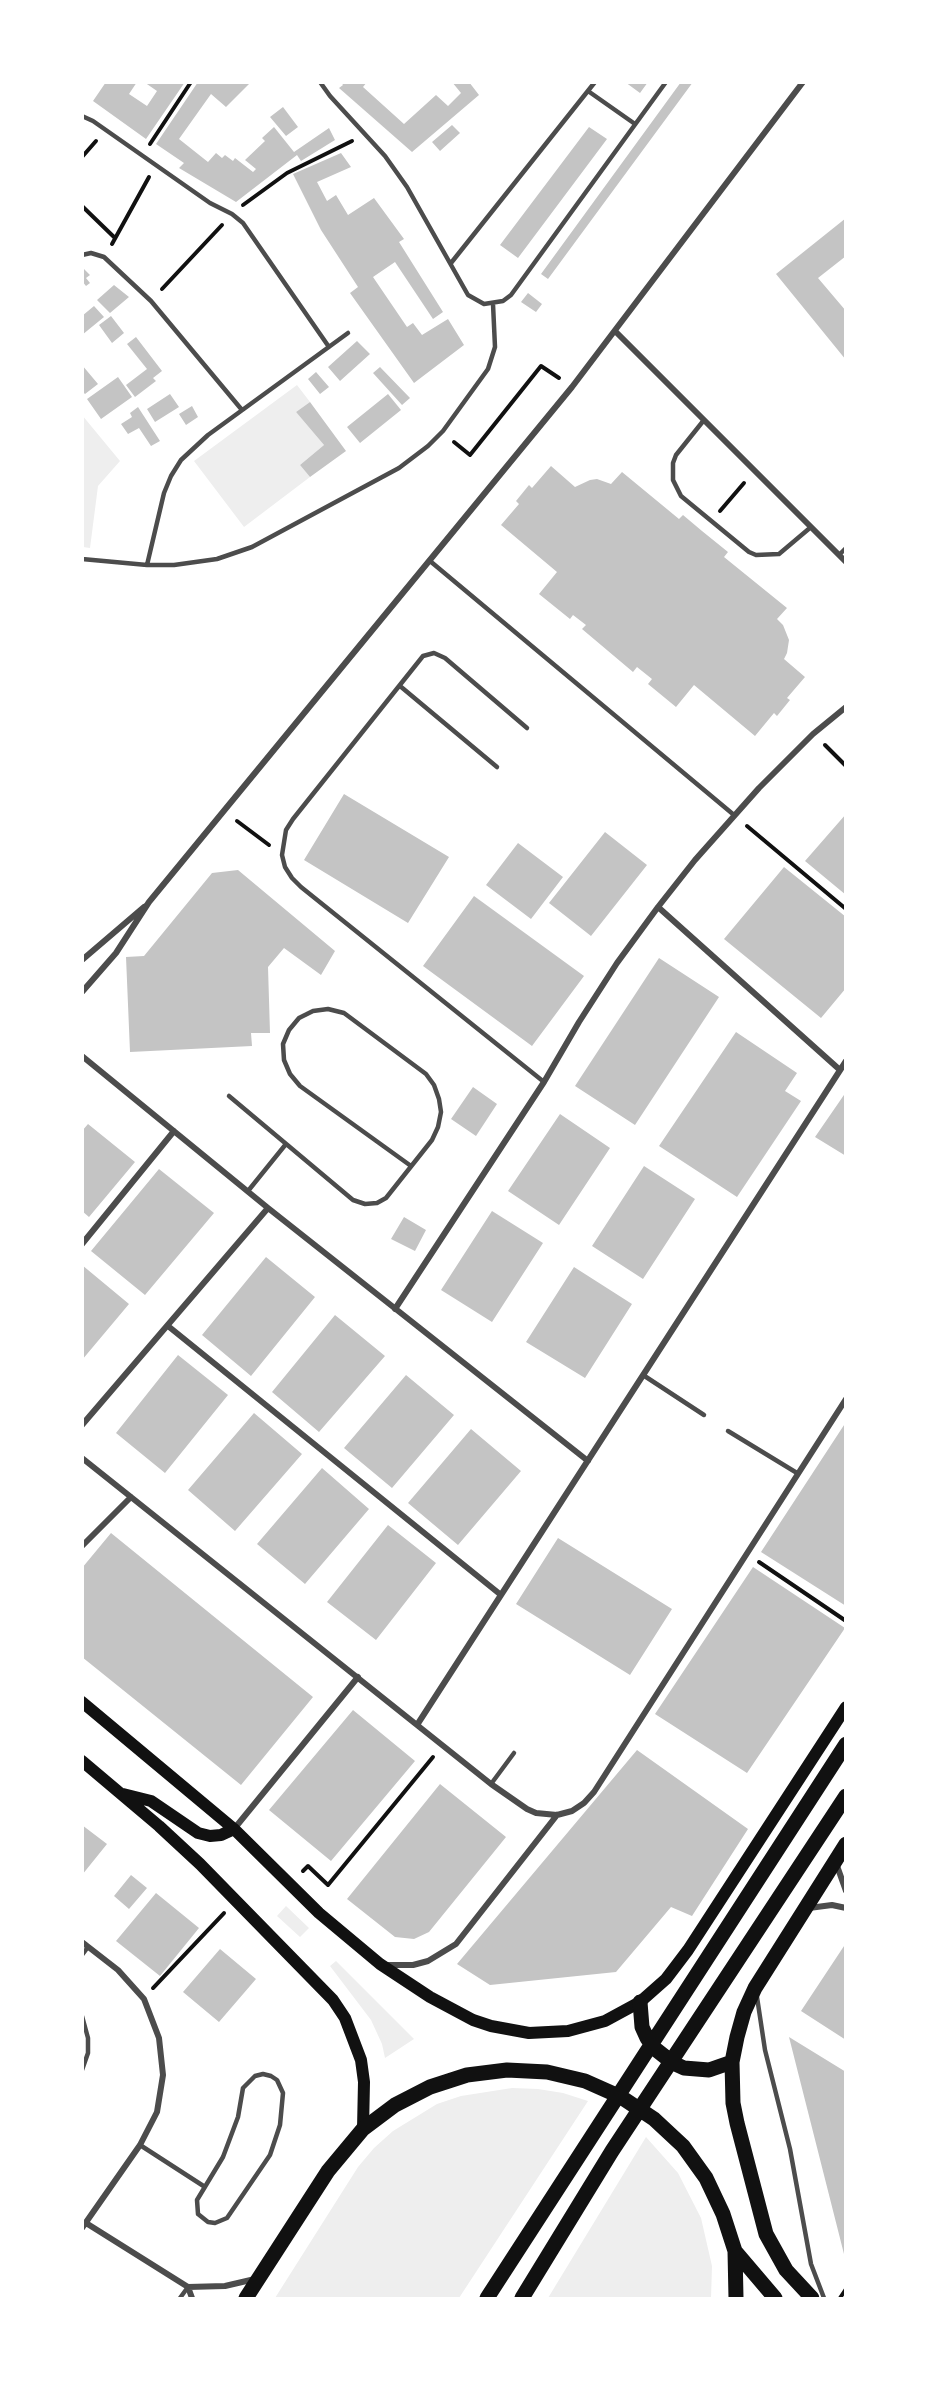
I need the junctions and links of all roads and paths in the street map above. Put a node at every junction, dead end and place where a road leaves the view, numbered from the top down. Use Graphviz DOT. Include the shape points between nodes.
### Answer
graph roads {
  1 [pos="191,82"];
  2 [pos="320,82"];
  3 [pos="595,82"];
  4 [pos="666,82"];
  5 [pos="803,82"];
  6 [pos="588,91"];
  7 [pos="82,116"];
  8 [pos="635,124"];
  9 [pos="142,155"];
  10 [pos="156,165"];
  11 [pos="82,206"];
  12 [pos="115,238"];
  13 [pos="82,255"];
  14 [pos="104,258"];
  15 [pos="451,263"];
  16 [pos="493,304"];
  17 [pos="616,332"];
  18 [pos="348,333"];
  19 [pos="329,347"];
  20 [pos="572,387"];
  21 [pos="242,410"];
  22 [pos="705,420"];
  23 [pos="452,441"];
  24 [pos="755,471"];
  25 [pos="724,506"];
  26 [pos="811,527"];
  27 [pos="846,548"];
  28 [pos="839,555"];
  29 [pos="82,559"];
  30 [pos="430,561"];
  31 [pos="846,562"];
  32 [pos="147,565"];
  33 [pos="399,686"];
  34 [pos="846,707"];
  35 [pos="527,728"];
  36 [pos="813,734"];
  37 [pos="846,766"];
  38 [pos="497,767"];
  39 [pos="224,811"];
  40 [pos="734,815"];
  41 [pos="282,855"];
  42 [pos="149,902"];
  43 [pos="658,907"];
  44 [pos="846,909"];
  45 [pos="82,960"];
  46 [pos="82,992"];
  47 [pos="82,1056"];
  48 [pos="846,1061"];
  49 [pos="840,1070"];
  50 [pos="544,1082"];
  51 [pos="229,1096"];
  52 [pos="174,1131"];
  53 [pos="286,1144"];
  54 [pos="411,1166"];
  55 [pos="248,1191"];
  56 [pos="268,1208"];
  57 [pos="83,1241"];
  58 [pos="395,1309"];
  59 [pos="168,1326"];
  60 [pos="643,1375"];
  61 [pos="846,1399"];
  62 [pos="705,1415"];
  63 [pos="82,1425"];
  64 [pos="728,1431"];
  65 [pos="82,1458"];
  66 [pos="588,1461"];
  67 [pos="797,1473"];
  68 [pos="131,1497"];
  69 [pos="82,1546"];
  70 [pos="746,1553"];
  71 [pos="501,1595"];
  72 [pos="846,1621"];
  73 [pos="358,1677"];
  74 [pos="82,1702"];
  75 [pos="846,1707"];
  76 [pos="417,1725"];
  77 [pos="846,1744"];
  78 [pos="442,1745"];
  79 [pos="514,1753"];
  80 [pos="82,1761"];
  81 [pos="491,1784"];
  82 [pos="122,1794"];
  83 [pos="846,1796"];
  84 [pos="557,1815"];
  85 [pos="234,1829"];
  86 [pos="846,1844"];
  87 [pos="835,1861"];
  88 [pos="291,1884"];
  89 [pos="846,1891"];
  90 [pos="237,1899"];
  91 [pos="846,1908"];
  92 [pos="805,1909"];
  93 [pos="82,1942"];
  94 [pos="88,1947"];
  95 [pos="82,1955"];
  96 [pos="380,1964"];
  97 [pos="755,1988"];
  98 [pos="144,1999"];
  99 [pos="639,2002"];
  100 [pos="82,2016"];
  101 [pos="732,2062"];
  102 [pos="82,2070"];
  103 [pos="363,2129"];
  104 [pos="140,2145"];
  105 [pos="205,2187"];
  106 [pos="84,2226"];
  107 [pos="735,2251"];
  108 [pos="260,2277"];
  109 [pos="188,2287"];
  110 [pos="846,2289"];
  111 [pos="180,2298"];
  112 [pos="192,2298"];
  113 [pos="246,2298"];
  114 [pos="487,2298"];
  115 [pos="522,2298"];
  116 [pos="736,2298"];
  117 [pos="775,2298"];
  118 [pos="812,2298"];
  119 [pos="824,2298"];
  120 [pos="840,2298"];
  1 -- 9 [label="path"];
  2 -- 15 [label="lane" via="385,156"];
  3 -- 6 [label="lane"];
  4 -- 8 [label="lane"];
  5 -- 17 [label="street"];
  6 -- 8 [label="lane"];
  6 -- 15 [label="lane"];
  7 -- 9 [label="lane"];
  8 -- 16 [label="lane" via="511,295"];
  9 -- 10 [label="lane"];
  10 -- 12 [label="path"];
  10 -- 19 [label="lane" via="243,223"];
  11 -- 12 [label="path"];
  12 -- 14 [label="path"];
  13 -- 14 [label="lane"];
  14 -- 21 [label="lane" via="162,312"];
  15 -- 16 [label="lane" via="468,295 484,304"];
  16 -- 32 [label="lane" via="495,347 488,369 443,431 412,459 234,554 200,563"];
  17 -- 20 [label="street"];
  17 -- 22 [label="street"];
  18 -- 19 [label="lane"];
  19 -- 21 [label="lane"];
  20 -- 23 [label="path" via="541,366 470,455"];
  20 -- 30 [label="street"];
  21 -- 32 [label="lane" via="194,447 171,476"];
  22 -- 24 [label="street"];
  22 -- 26 [label="lane" via="673,463 673,480 681,496 756,555 779,554"];
  24 -- 25 [label="path"];
  24 -- 26 [label="street"];
  26 -- 28 [label="street"];
  27 -- 28 [label="lane"];
  28 -- 31 [label="street"];
  29 -- 32 [label="lane"];
  30 -- 39 [label="street"];
  30 -- 40 [label="lane"];
  33 -- 35 [label="lane" via="423,656 434,653"];
  33 -- 38 [label="lane"];
  33 -- 41 [label="lane" via="293,819 286,830"];
  34 -- 36 [label="street"];
  36 -- 37 [label="path"];
  36 -- 40 [label="street"];
  39 -- 41 [label="path"];
  39 -- 42 [label="street"];
  40 -- 43 [label="street"];
  40 -- 44 [label="path"];
  41 -- 50 [label="lane" via="288,873 301,887"];
  42 -- 45 [label="street"];
  42 -- 46 [label="street" via="116,953"];
  43 -- 49 [label="street"];
  43 -- 50 [label="street" via="617,963"];
  47 -- 52 [label="street"];
  48 -- 49 [label="street"];
  49 -- 60 [label="street"];
  50 -- 58 [label="street"];
  51 -- 53 [label="lane"];
  52 -- 55 [label="street"];
  52 -- 57 [label="street"];
  53 -- 54 [label="lane" via="344,1194 365,1204 386,1198"];
  53 -- 55 [label="lane"];
  54 -- 54 [label="lane" via="432,1140 441,1112 434,1085 426,1074 344,1013 328,1009 299,1018 283,1044 290,1074 300,1086"];
  55 -- 56 [label="street"];
  56 -- 58 [label="street"];
  56 -- 59 [label="street"];
  58 -- 66 [label="street"];
  59 -- 63 [label="street"];
  59 -- 71 [label="street"];
  60 -- 62 [label="lane"];
  60 -- 66 [label="street"];
  61 -- 67 [label="street"];
  64 -- 67 [label="lane"];
  65 -- 68 [label="street"];
  66 -- 71 [label="street"];
  67 -- 70 [label="street"];
  68 -- 69 [label="street"];
  68 -- 73 [label="street"];
  70 -- 72 [label="path"];
  70 -- 84 [label="street" via="594,1792 572,1811"];
  71 -- 76 [label="street"];
  73 -- 76 [label="street"];
  73 -- 85 [label="street"];
  74 -- 85 [label="main road"];
  75 -- 99 [label="main road" via="688,1950 666,1978"];
  76 -- 78 [label="street"];
  77 -- 114 [label="main road"];
  78 -- 81 [label="street"];
  78 -- 88 [label="path" via="328,1885 308,1866"];
  79 -- 81 [label="lane"];
  80 -- 82 [label="main road"];
  81 -- 84 [label="street" via="527,1809"];
  82 -- 85 [label="main road" via="151,1801 198,1833 221,1835"];
  82 -- 90 [label="main road"];
  83 -- 115 [label="main road" via="612,2151"];
  84 -- 96 [label="street" via="456,1944 428,1961 397,1966"];
  85 -- 88 [label="main road"];
  86 -- 87 [label="main road"];
  87 -- 89 [label="street"];
  87 -- 92 [label="main road"];
  88 -- 96 [label="main road"];
  90 -- 98 [label="path"];
  90 -- 103 [label="main road" via="319,1983 345,2018 364,2082"];
  91 -- 92 [label="street" via="825,1905"];
  92 -- 97 [label="main road"];
  93 -- 94 [label="street"];
  94 -- 95 [label="lane"];
  94 -- 98 [label="street"];
  96 -- 99 [label="main road" via="456,2012 510,2030 549,2033 587,2027"];
  97 -- 101 [label="main road" via="736,2037"];
  97 -- 119 [label="lane" via="811,2264"];
  98 -- 104 [label="street" via="159,2038 163,2075 157,2112"];
  99 -- 101 [label="main road" via="647,2038 673,2063 709,2070"];
  100 -- 102 [label="lane" via="88,2038"];
  101 -- 118 [label="main road" via="736,2123 766,2234 786,2270"];
  103 -- 107 [label="main road" via="395,2105 430,2087 467,2075 507,2070 546,2072 585,2081 621,2097 654,2119 682,2146 706,2178"];
  103 -- 108 [label="main road" via="328,2171"];
  104 -- 105 [label="lane"];
  104 -- 106 [label="street"];
  105 -- 105 [label="lane" via="197,2200 198,2214 208,2222 221,2221 270,2155 280,2125 283,2093 271,2076 255,2076 243,2088 231,2138"];
  106 -- 109 [label="street"];
  107 -- 116 [label="main road"];
  107 -- 117 [label="main road"];
  108 -- 109 [label="street" via="225,2286"];
  108 -- 113 [label="main road"];
  109 -- 111 [label="lane"];
  109 -- 112 [label="street"];
  110 -- 120 [label="path"];
}
